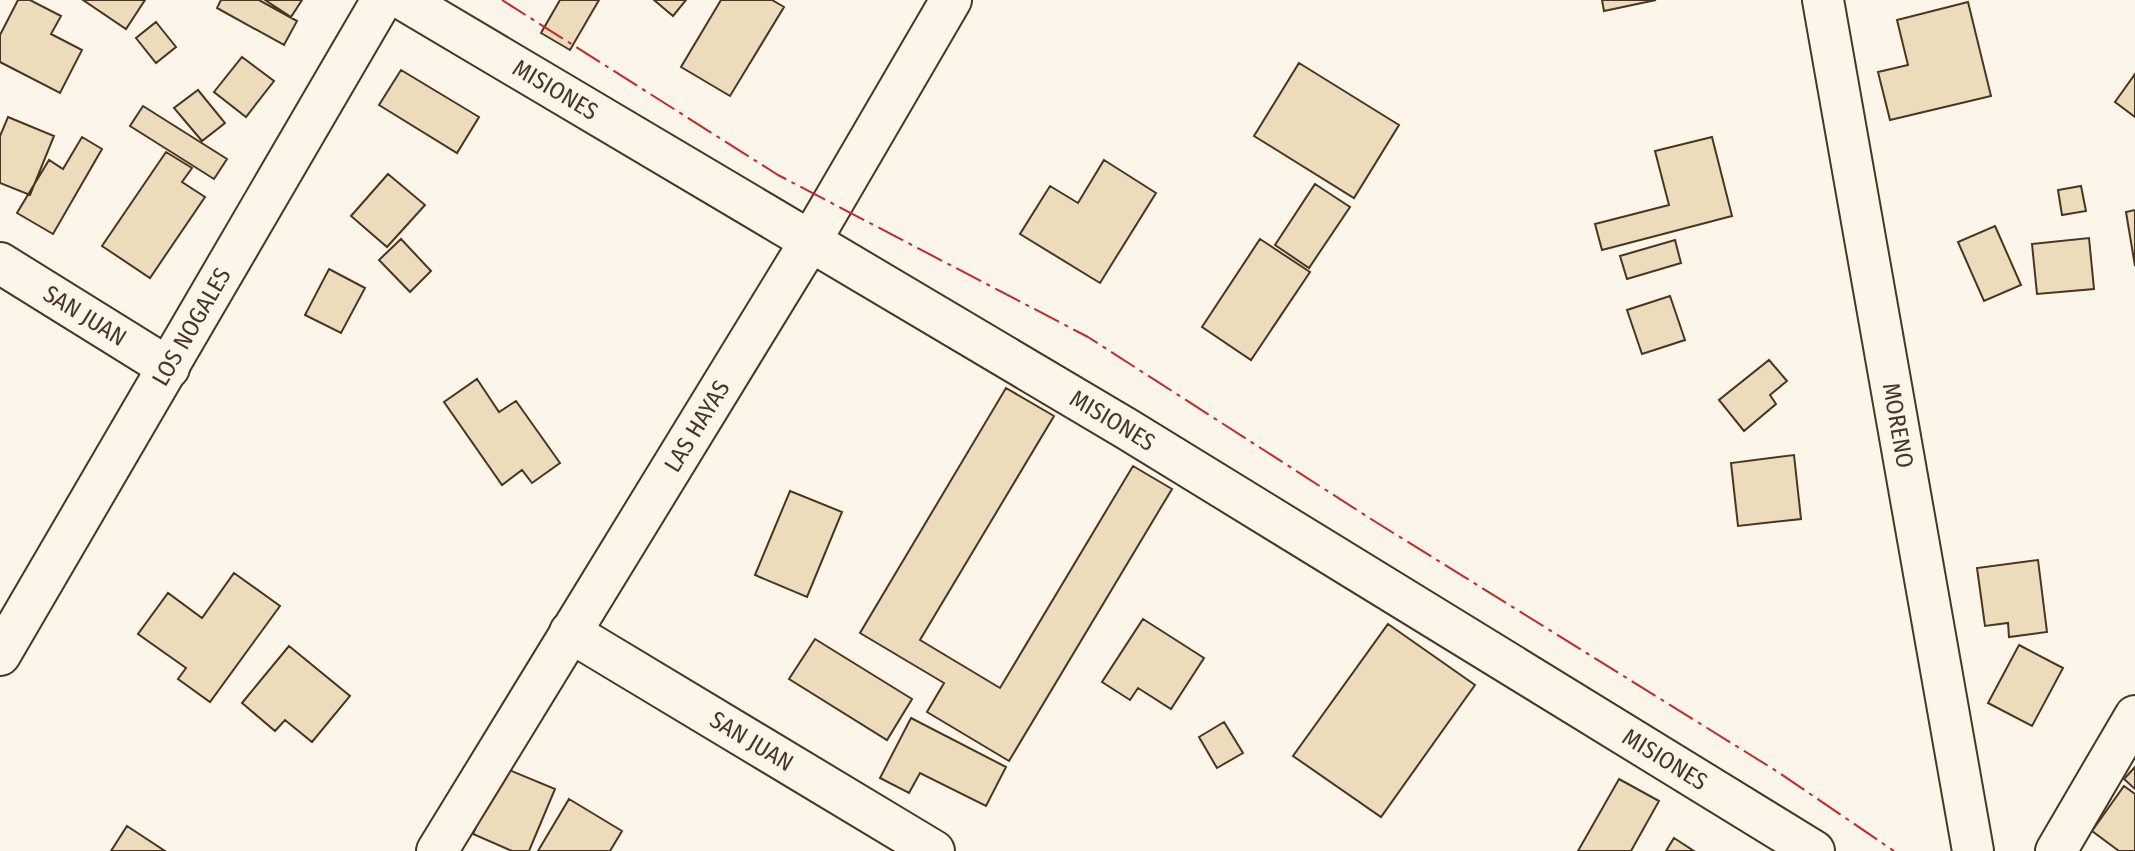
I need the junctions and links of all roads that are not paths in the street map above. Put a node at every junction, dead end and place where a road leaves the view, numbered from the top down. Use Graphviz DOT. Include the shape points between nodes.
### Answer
graph roads {
  1 [pos="382,0"];
  2 [pos="404,0"];
  3 [pos="951,0"];
  4 [pos="1823,0"];
  5 [pos="811,240"];
  6 [pos="0,263"];
  7 [pos="169,368"];
  8 [pos="570,632"];
  9 [pos="0,655"];
  10 [pos="2135,716"];
  11 [pos="437,851"];
  12 [pos="934,851"];
  13 [pos="1814,851"];
  14 [pos="1973,851"];
  15 [pos="2056,851"];
  1 -- 7 [label="street, LOS NOGALES"];
  2 -- 5 [label="street, MISIONES"];
  3 -- 5 [label="street, LAS HAYAS"];
  4 -- 14 [label="street, MORENO"];
  5 -- 8 [label="street, LAS HAYAS"];
  5 -- 13 [label="street, MISIONES"];
  6 -- 7 [label="street, SAN JUAN"];
  7 -- 9 [label="street, LOS NOGALES"];
  8 -- 11 [label="street, LAS HAYAS"];
  8 -- 12 [label="street, SAN JUAN"];
  10 -- 15 [label="street"];
}
